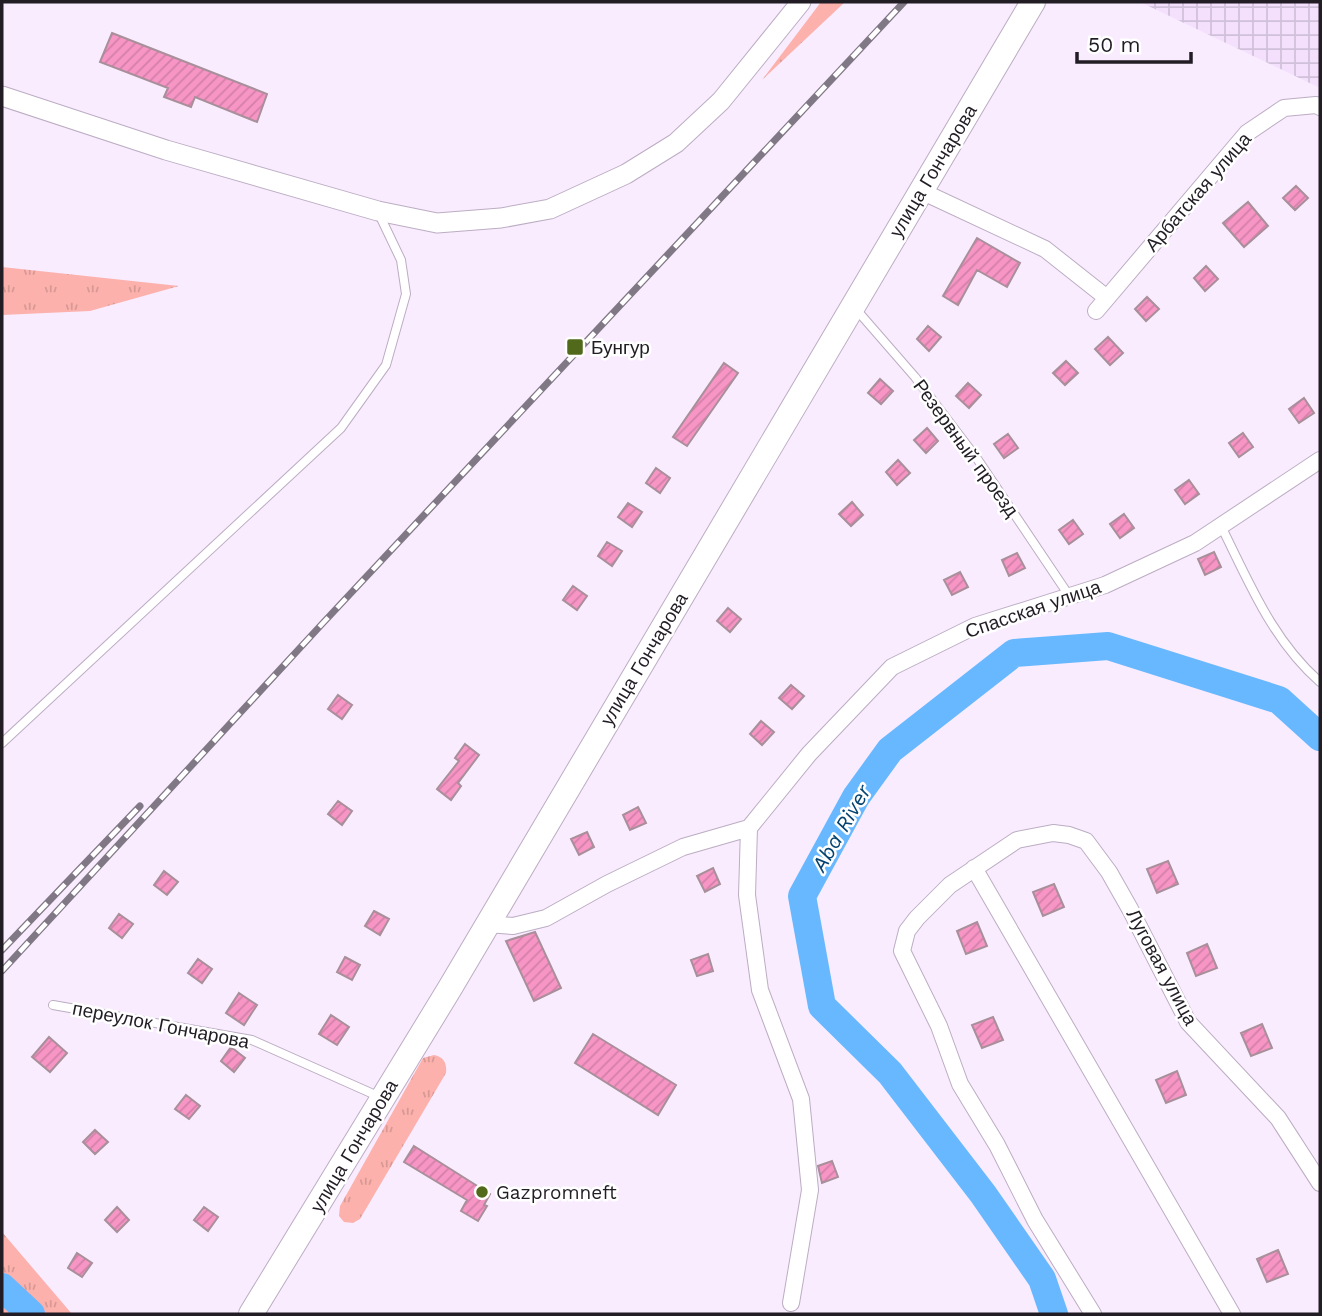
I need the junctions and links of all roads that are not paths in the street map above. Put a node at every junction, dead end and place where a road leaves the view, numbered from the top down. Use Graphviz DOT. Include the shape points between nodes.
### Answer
graph roads {
  1 [pos="801,2"];
  2 [pos="1033,2"];
  3 [pos="2,96"];
  4 [pos="1320,107"];
  5 [pos="921,191"];
  6 [pos="377,211"];
  7 [pos="1107,298"];
  8 [pos="853,306"];
  9 [pos="1096,311"];
  10 [pos="1320,460"];
  11 [pos="1221,526"];
  12 [pos="1070,597"];
  13 [pos="1320,682"];
  14 [pos="2,743"];
  15 [pos="749,828"];
  16 [pos="974,868"];
  17 [pos="487,924"];
  18 [pos="53,1005"];
  19 [pos="383,1098"];
  20 [pos="1320,1183"];
  21 [pos="791,1303"];
  22 [pos="251,1314"];
  23 [pos="1093,1314"];
  24 [pos="1232,1314"];
  1 -- 6 [label="street" via="721,101 676,143 626,174 550,209 501,218 437,222"];
  2 -- 5 [label="main road, улица Гончарова"];
  3 -- 6 [label="street" via="166,150"];
  4 -- 7 [label="street, Арбатская улица" via="1284,108 1247,133"];
  5 -- 7 [label="street" via="1045,249"];
  5 -- 8 [label="main road, улица Гончарова"];
  6 -- 14 [label="lane" via="401,260 406,294 386,365 341,428"];
  7 -- 9 [label="street, Арбатская улица"];
  8 -- 12 [label="lane, Резервный проезд" via="978,460"];
  8 -- 17 [label="main road, улица Гончарова"];
  10 -- 11 [label="street, Спасская улица"];
  11 -- 12 [label="street, Спасская улица" via="1105,585"];
  11 -- 13 [label="lane" via="1268,621"];
  12 -- 15 [label="street, Спасская улица" via="975,626 892,667 809,754"];
  15 -- 17 [label="street" via="683,847 546,918 513,926"];
  15 -- 21 [label="street" via="747,895 760,990 801,1099 810,1190"];
  16 -- 20 [label="street, Луговая улица" via="1017,840 1053,833 1086,841 1130,909 1188,1022 1278,1118"];
  16 -- 23 [label="street, Луговая улица" via="917,918 907,931 902,951 939,1026 960,1084"];
  16 -- 24 [label="street"];
  17 -- 19 [label="main road, улица Гончарова"];
  18 -- 19 [label="lane, переулок Гончарова" via="252,1040"];
  19 -- 22 [label="main road, улица Гончарова"];
}
